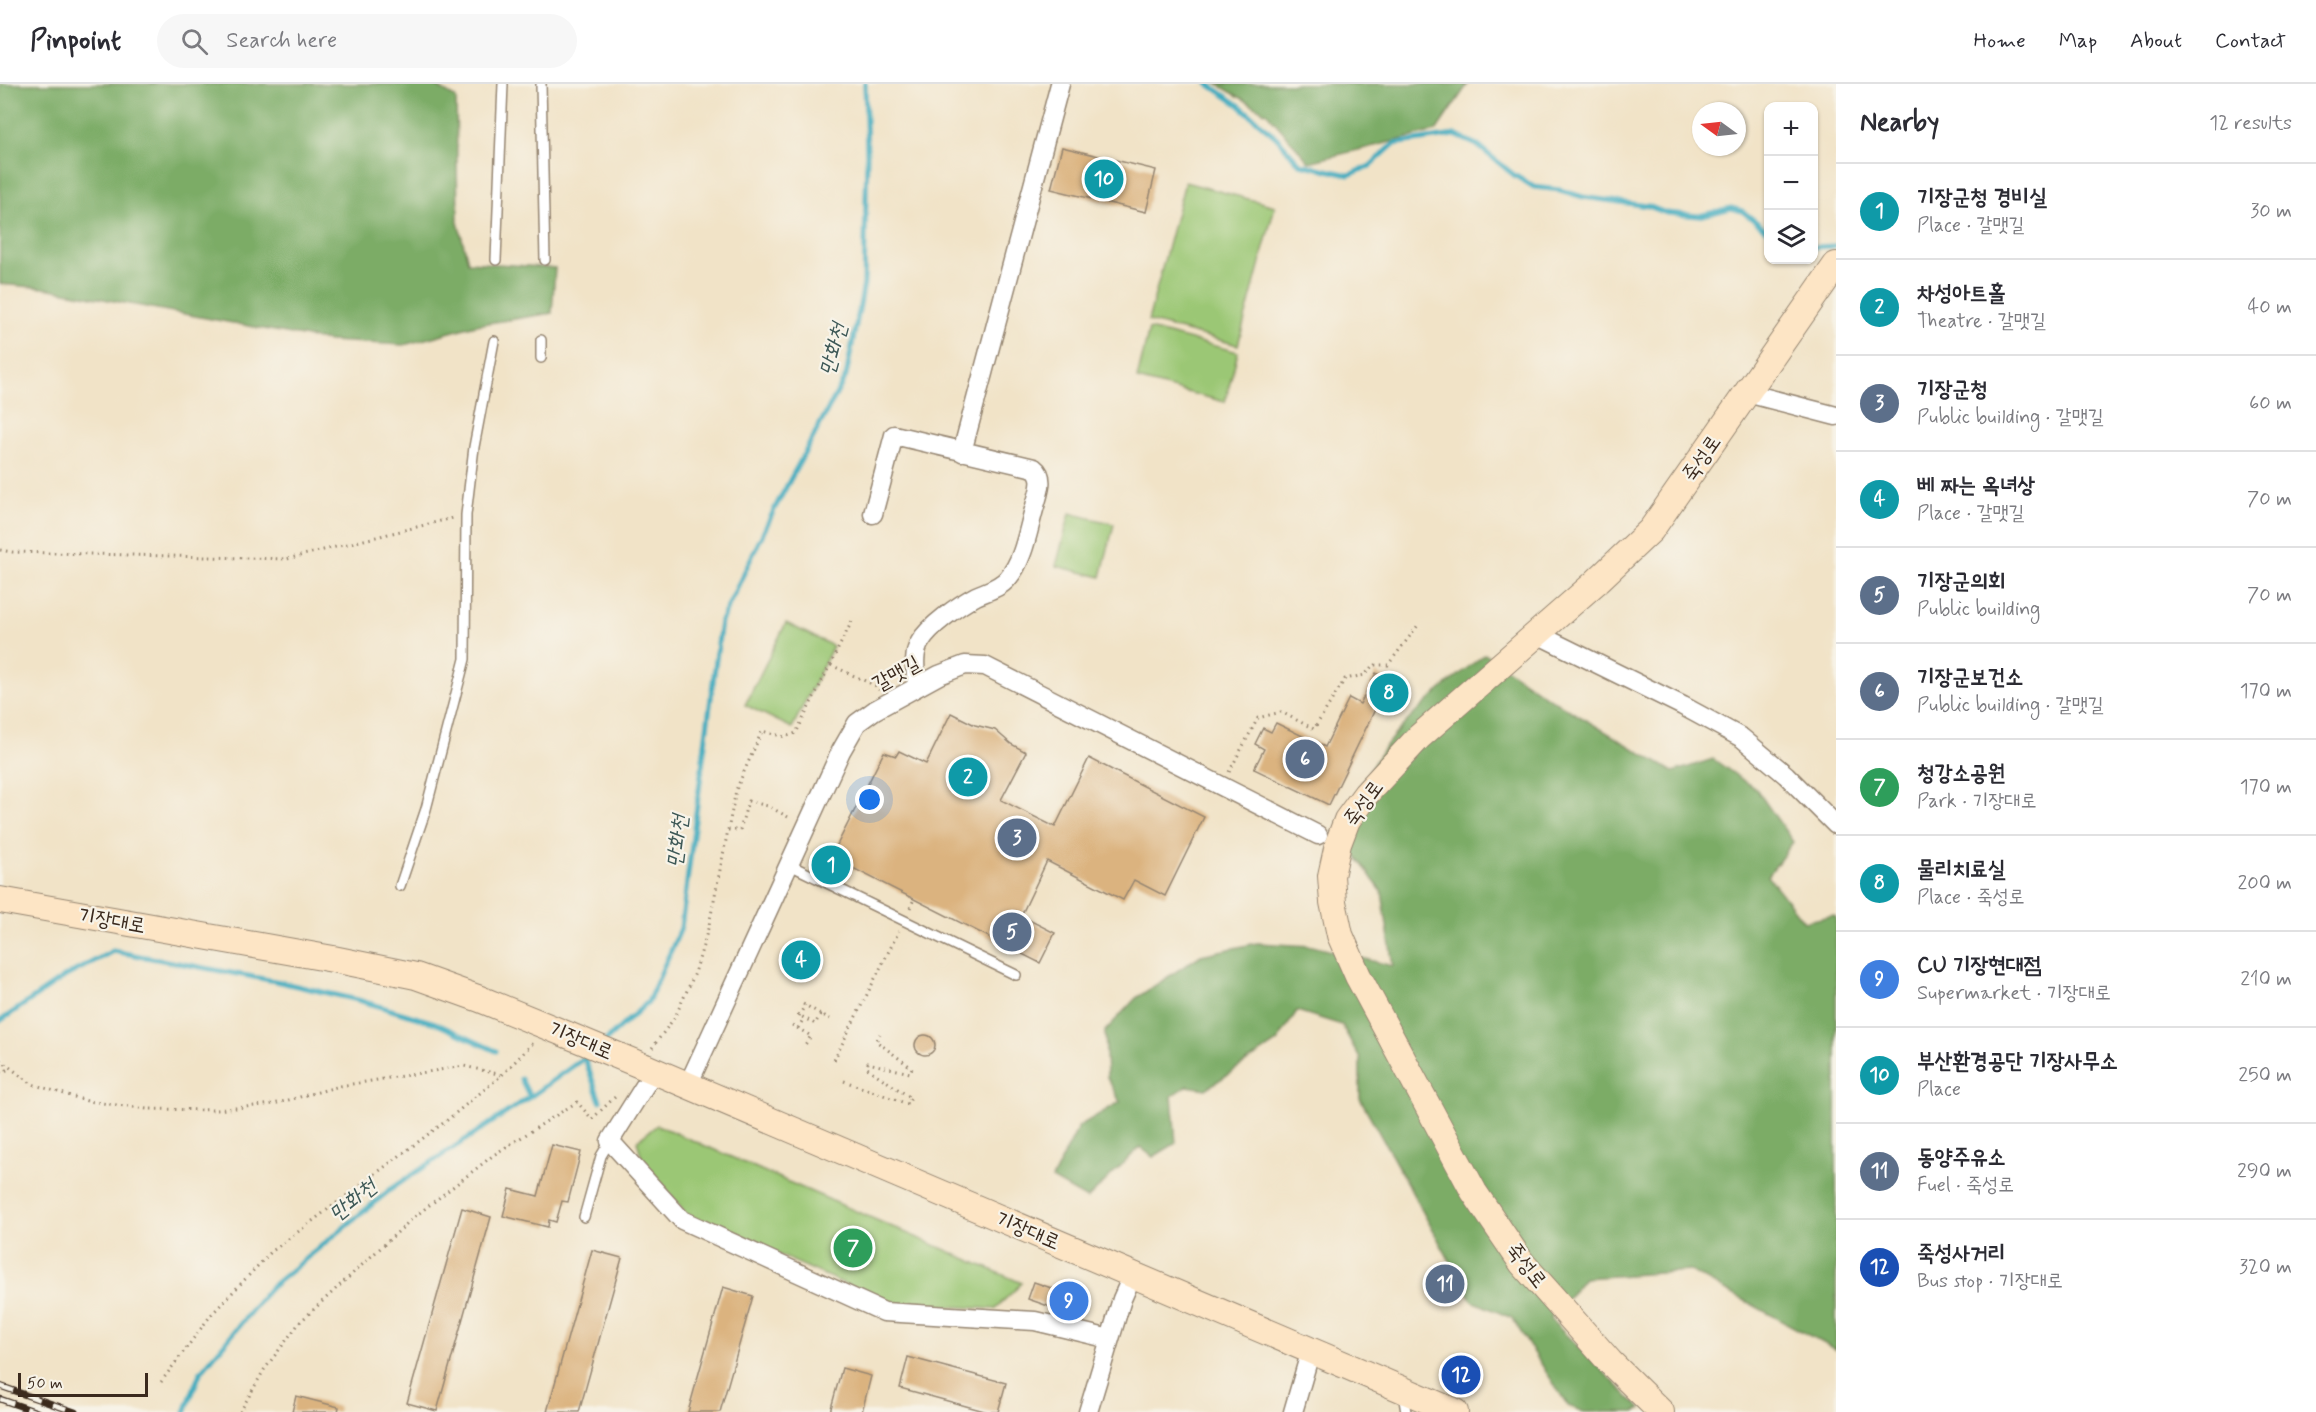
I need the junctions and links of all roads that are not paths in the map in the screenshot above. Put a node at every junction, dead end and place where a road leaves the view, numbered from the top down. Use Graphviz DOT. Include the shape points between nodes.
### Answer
graph roads {
  1 [pos="504,84"];
  2 [pos="541,84"];
  3 [pos="1060,84"];
  4 [pos="496,260"];
  5 [pos="545,260"];
  6 [pos="1836,265"];
  7 [pos="541,340"];
  8 [pos="494,341"];
  9 [pos="541,358"];
  10 [pos="1747,393"];
  11 [pos="1836,416"];
  12 [pos="962,452"];
  13 [pos="873,514"];
  14 [pos="1537,634"];
  15 [pos="917,687"];
  16 [pos="1836,825"];
  17 [pos="1318,835"];
  18 [pos="790,865"];
  19 [pos="400,886"];
  20 [pos="0,900"];
  21 [pos="1016,975"];
  22 [pos="650,1069"];
  23 [pos="688,1084"];
  24 [pos="610,1141"];
  25 [pos="584,1217"];
  26 [pos="1133,1274"];
  27 [pos="1110,1339"];
  28 [pos="1311,1350"];
  29 [pos="1404,1401"];
  30 [pos="1655,1409"];
  31 [pos="1088,1412"];
  32 [pos="1293,1412"];
  33 [pos="1455,1412"];
  1 -- 4 [label="lane"];
  2 -- 5 [label="lane"];
  3 -- 12 [label="street"];
  6 -- 10 [label="main road, 죽성로"];
  7 -- 9 [label="lane"];
  8 -- 19 [label="lane" via="466,515 465,658 426,809"];
  10 -- 11 [label="street"];
  10 -- 14 [label="main road, 죽성로" via="1651,530 1628,544"];
  12 -- 13 [label="street" via="894,435"];
  12 -- 15 [label="street" via="1034,468 1040,484 1021,554 1011,574 928,631 917,649"];
  14 -- 16 [label="street" via="1742,738"];
  14 -- 30 [label="main road, 죽성로" via="1419,737 1366,794 1347,820 1338,844 1331,876 1333,902 1340,934 1358,976 1474,1192 1522,1263"];
  15 -- 17 [label="street, 갈맷길" via="965,664 985,666"];
  15 -- 18 [label="street, 갈맷길" via="857,723"];
  18 -- 21 [label="lane"];
  18 -- 23 [label="street, 갈맷길"];
  20 -- 22 [label="main road, 기장대로, bridge" via="416,976"];
  22 -- 23 [label="main road, 기장대로"];
  22 -- 24 [label="street"];
  23 -- 26 [label="main road, 기장대로"];
  24 -- 25 [label="lane" via="601,1156"];
  24 -- 27 [label="street" via="682,1220 884,1312 1035,1321"];
  26 -- 27 [label="street"];
  26 -- 28 [label="main road, 기장대로"];
  27 -- 31 [label="street"];
  28 -- 29 [label="main road, 기장대로"];
  28 -- 32 [label="street"];
  29 -- 33 [label="main road, 기장대로"];
}
